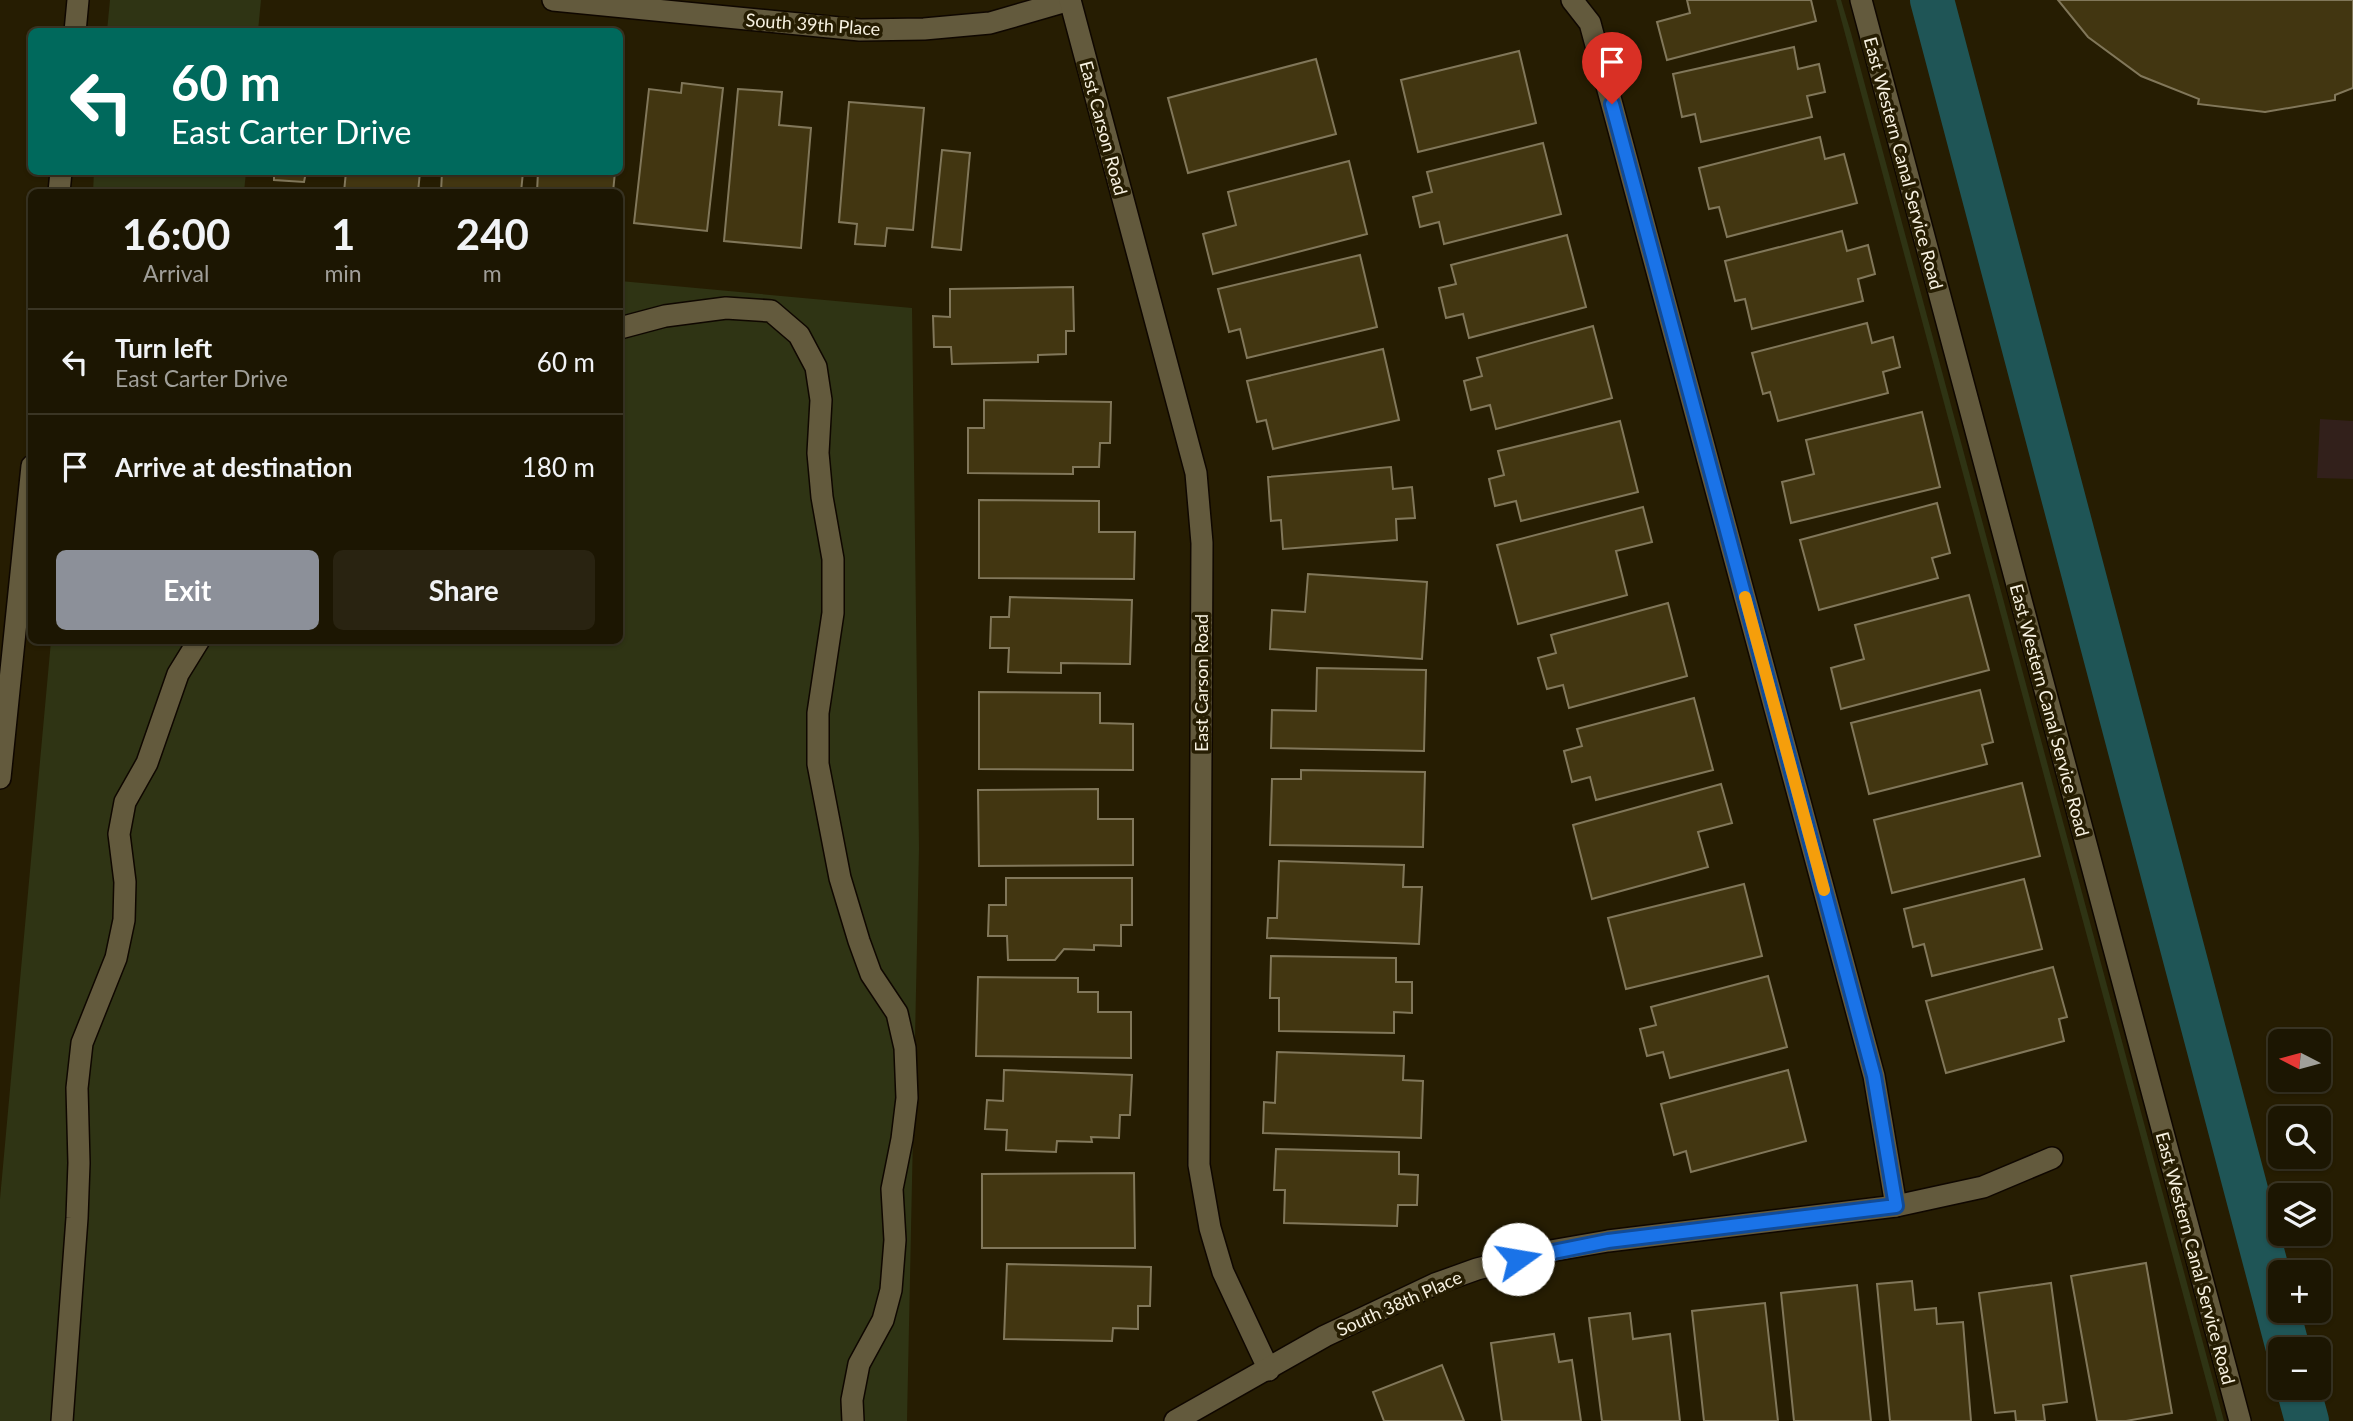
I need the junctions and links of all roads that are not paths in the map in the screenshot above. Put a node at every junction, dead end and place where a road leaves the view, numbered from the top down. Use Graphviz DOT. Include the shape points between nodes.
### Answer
graph roads {
  1 [pos="78,0"];
  2 [pos="553,0"];
  3 [pos="1070,0"];
  4 [pos="1572,0"];
  5 [pos="1861,0"];
  6 [pos="75,28"];
  7 [pos="623,327"];
  8 [pos="28,505"];
  9 [pos="197,644"];
  10 [pos="0,778"];
  11 [pos="2052,1158"];
  12 [pos="1896,1206"];
  13 [pos="1269,1370"];
  14 [pos="62,1421"];
  15 [pos="853,1421"];
  16 [pos="1175,1421"];
  17 [pos="2240,1421"];
  1 -- 6 [label="street"];
  2 -- 3 [label="street, South 39th Place" via="873,30 990,23"];
  3 -- 13 [label="street, East Carson Road" via="1196,472 1202,543 1199,1165 1223,1272"];
  4 -- 12 [label="street" via="1590,23 1874,1076"];
  5 -- 17 [label="street, East Western Canal Service Road"];
  7 -- 15 [label="street" via="726,308 771,311 799,335 816,367 821,400 818,453 833,559 833,613 818,713 818,764 847,903 871,974 897,1013 907,1098 892,1189 895,1240 891,1290 883,1320 859,1364"];
  8 -- 10 [label="street"];
  9 -- 14 [label="street" via="178,674 147,763 125,802 119,834 124,920 116,958 82,1043 77,1088 77,1218"];
  11 -- 12 [label="street, South 38th Place" via="1983,1187"];
  12 -- 13 [label="street, South 38th Place" via="1608,1241 1477,1269 1325,1336"];
  13 -- 16 [label="street, South 38th Place"];
}
